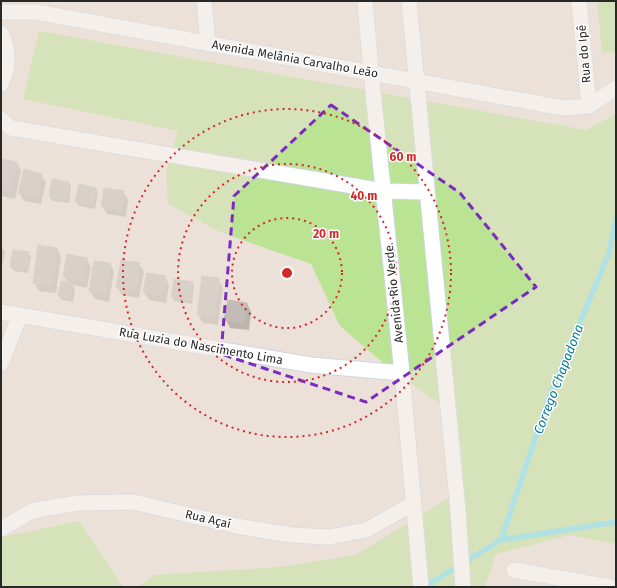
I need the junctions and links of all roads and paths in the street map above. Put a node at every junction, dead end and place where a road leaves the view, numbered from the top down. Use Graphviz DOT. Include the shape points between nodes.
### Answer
graph roads {
  1 [pos="204,1"];
  2 [pos="365,1"];
  3 [pos="409,1"];
  4 [pos="579,1"];
  5 [pos="36,7"];
  6 [pos="1,12"];
  7 [pos="1,33"];
  8 [pos="208,44"];
  9 [pos="371,72"];
  10 [pos="416,81"];
  11 [pos="1,84"];
  12 [pos="616,88"];
  13 [pos="589,106"];
  14 [pos="1,119"];
  15 [pos="383,191"];
  16 [pos="427,192"];
  17 [pos="1,312"];
  18 [pos="20,315"];
  19 [pos="1,363"];
  20 [pos="402,373"];
  21 [pos="413,504"];
  22 [pos="4,525"];
  23 [pos="514,570"];
  24 [pos="420,587"];
  25 [pos="463,587"];
  26 [pos="610,587"];
  1 -- 8 [label="street"];
  2 -- 9 [label="street, Avenida Rio Verde"];
  3 -- 10 [label="street"];
  4 -- 13 [label="street, Rua do Ipê"];
  5 -- 6 [label="street, Avenida Melânia Carvalho Leão"];
  5 -- 8 [label="street, Avenida Melânia Carvalho Leão"];
  7 -- 11 [label="street" via="8,58"];
  8 -- 9 [label="street, Avenida Melânia Carvalho Leão"];
  9 -- 10 [label="street, Avenida Melânia Carvalho Leão"];
  9 -- 15 [label="street, Avenida Rio Verde"];
  10 -- 13 [label="street, Avenida Melânia Carvalho Leão" via="563,108"];
  10 -- 16 [label="street"];
  12 -- 13 [label="street"];
  14 -- 15 [label="street" via="11,128"];
  15 -- 16 [label="street"];
  15 -- 20 [label="street, Avenida Rio Verde"];
  16 -- 25 [label="street"];
  17 -- 18 [label="street, Rua Luzia do Nascimento Lima"];
  18 -- 19 [label="street"];
  18 -- 20 [label="street, Rua Luzia do Nascimento Lima" via="311,365"];
  20 -- 21 [label="street, Avenida Rio Verde"];
  21 -- 22 [label="street, Rua Açaí" via="366,530 329,537 292,535 236,526 133,502 77,503 32,511"];
  21 -- 24 [label="street, Avenida Rio Verde"];
  23 -- 26 [label="street"];
}
